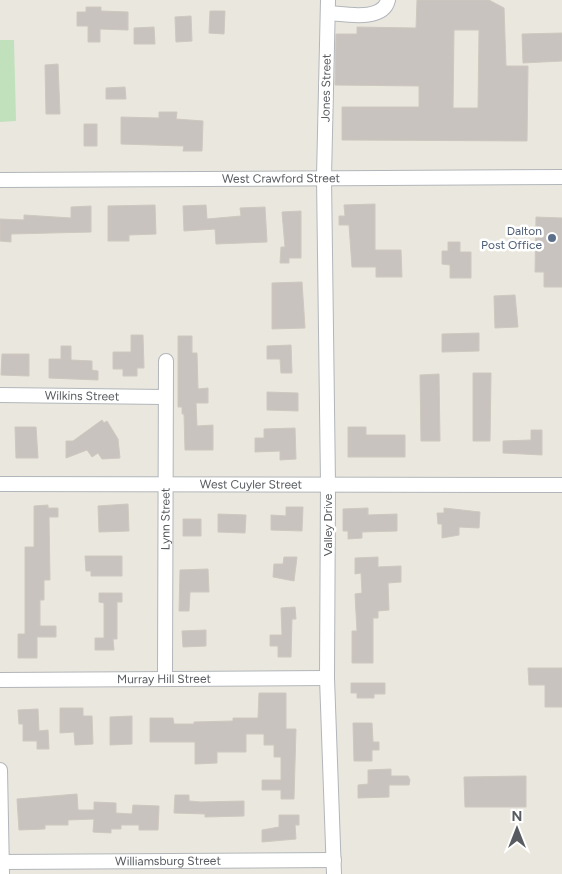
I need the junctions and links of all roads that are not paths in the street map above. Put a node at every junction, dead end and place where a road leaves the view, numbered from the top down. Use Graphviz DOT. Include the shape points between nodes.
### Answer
graph roads {
  1 [pos="388,0"];
  2 [pos="328,7"];
  3 [pos="324,177"];
  4 [pos="562,177"];
  5 [pos="0,180"];
  6 [pos="166,361"];
  7 [pos="0,395"];
  8 [pos="164,396"];
  9 [pos="0,484"];
  10 [pos="165,484"];
  11 [pos="328,484"];
  12 [pos="562,485"];
  13 [pos="165,678"];
  14 [pos="327,678"];
  15 [pos="0,680"];
  16 [pos="0,770"];
  17 [pos="334,867"];
  18 [pos="2,868"];
  1 -- 2 [label="street" via="382,10 374,14"];
  2 -- 3 [label="street, Jones Street"];
  3 -- 4 [label="street, West Crawford Street"];
  3 -- 5 [label="street, West Crawford Street"];
  3 -- 11 [label="street, Valley Drive"];
  6 -- 8 [label="street, Lynn Street"];
  7 -- 8 [label="street, Wilkins Street"];
  8 -- 10 [label="street, Lynn Street"];
  9 -- 10 [label="street, West Cuyler Street"];
  10 -- 11 [label="street, West Cuyler Street"];
  10 -- 13 [label="street, Lynn Street"];
  11 -- 12 [label="street, West Cuyler Street"];
  11 -- 14 [label="street, Valley Drive"];
  13 -- 14 [label="street, Murray Hill Street"];
  13 -- 15 [label="street, Murray Hill Street"];
  14 -- 17 [label="street, Valley Drive"];
  16 -- 18 [label="street"];
  17 -- 18 [label="street, Williamsburg Street"];
}
